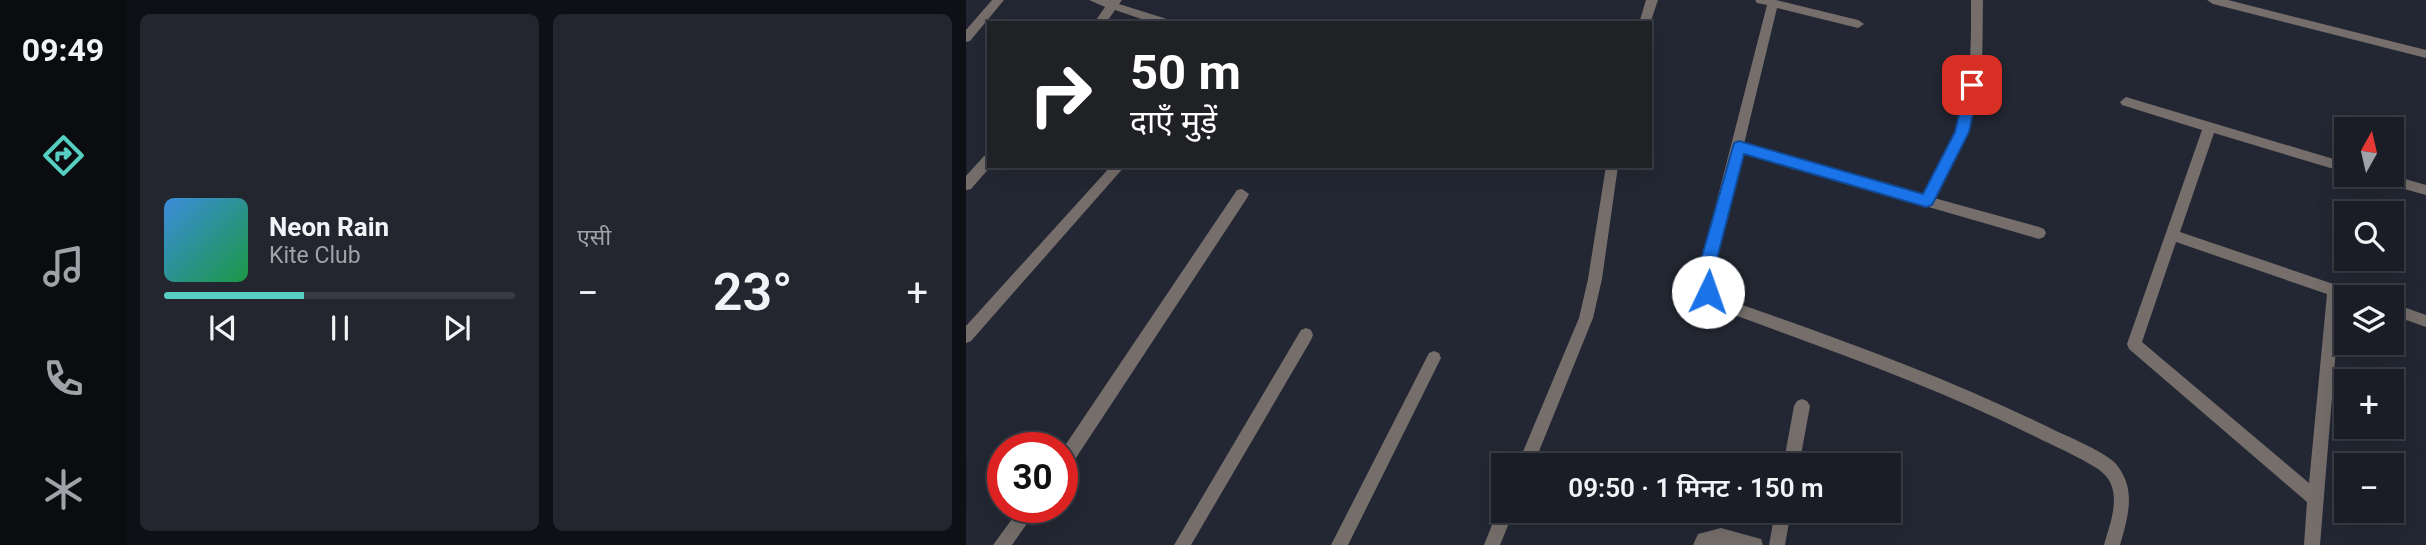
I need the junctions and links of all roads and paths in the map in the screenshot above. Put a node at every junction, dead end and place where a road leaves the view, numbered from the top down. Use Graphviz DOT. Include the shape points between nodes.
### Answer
graph roads {
  1 [pos="998,0"];
  2 [pos="1095,0"];
  3 [pos="1652,0"];
  4 [pos="1977,0"];
  5 [pos="2213,0"];
  6 [pos="1767,1"];
  7 [pos="1114,2"];
  8 [pos="1101,21"];
  9 [pos="1161,21"];
  10 [pos="1646,21"];
  11 [pos="1858,23"];
  12 [pos="966,38"];
  13 [pos="2426,54"];
  14 [pos="2126,102"];
  15 [pos="2209,128"];
  16 [pos="1739,147"];
  17 [pos="987,162"];
  18 [pos="2334,164"];
  19 [pos="1117,168"];
  20 [pos="1612,168"];
  21 [pos="2404,184"];
  22 [pos="966,185"];
  23 [pos="2426,190"];
  24 [pos="1242,194"];
  25 [pos="1926,201"];
  26 [pos="2039,233"];
  27 [pos="2171,235"];
  28 [pos="2334,290"];
  29 [pos="2404,313"];
  30 [pos="2426,321"];
  31 [pos="1306,335"];
  32 [pos="966,337"];
  33 [pos="1434,358"];
  34 [pos="1802,406"];
  35 [pos="1078,440"];
  36 [pos="1530,453"];
  37 [pos="1793,453"];
  38 [pos="2316,499"];
  39 [pos="1018,523"];
  40 [pos="1501,523"];
  41 [pos="1781,523"];
  42 [pos="1001,545"];
  43 [pos="1182,545"];
  44 [pos="1339,545"];
  45 [pos="1492,545"];
  46 [pos="1701,545"];
  47 [pos="1755,545"];
  48 [pos="1777,545"];
  49 [pos="2112,545"];
  50 [pos="2312,545"];
  1 -- 12 [label="street"];
  2 -- 7 [label="street"];
  3 -- 10 [label="street"];
  4 -- 25 [label="street" via="1970,104 1962,132"];
  5 -- 13 [label="street"];
  6 -- 11 [label="street"];
  6 -- 16 [label="street"];
  7 -- 8 [label="street"];
  7 -- 9 [label="street"];
  14 -- 15 [label="street"];
  15 -- 18 [label="street"];
  15 -- 27 [label="street"];
  16 -- 25 [label="street"];
  16 -- 49 [label="street" via="1705,274 1708,292 1720,304 1990,408 2109,467 2120,482 2123,503"];
  17 -- 22 [label="street"];
  19 -- 32 [label="street"];
  20 -- 36 [label="street" via="1586,318"];
  21 -- 23 [label="street"];
  24 -- 35 [label="street"];
  25 -- 26 [label="street"];
  27 -- 28 [label="street"];
  27 -- 38 [label="street" via="2134,344"];
  28 -- 38 [label="street"];
  29 -- 30 [label="street"];
  31 -- 43 [label="street"];
  33 -- 44 [label="street"];
  34 -- 37 [label="street"];
  38 -- 50 [label="street"];
  39 -- 42 [label="street"];
  40 -- 45 [label="street"];
  41 -- 48 [label="street"];
  46 -- 47 [label="street" via="1721,536"];
}
